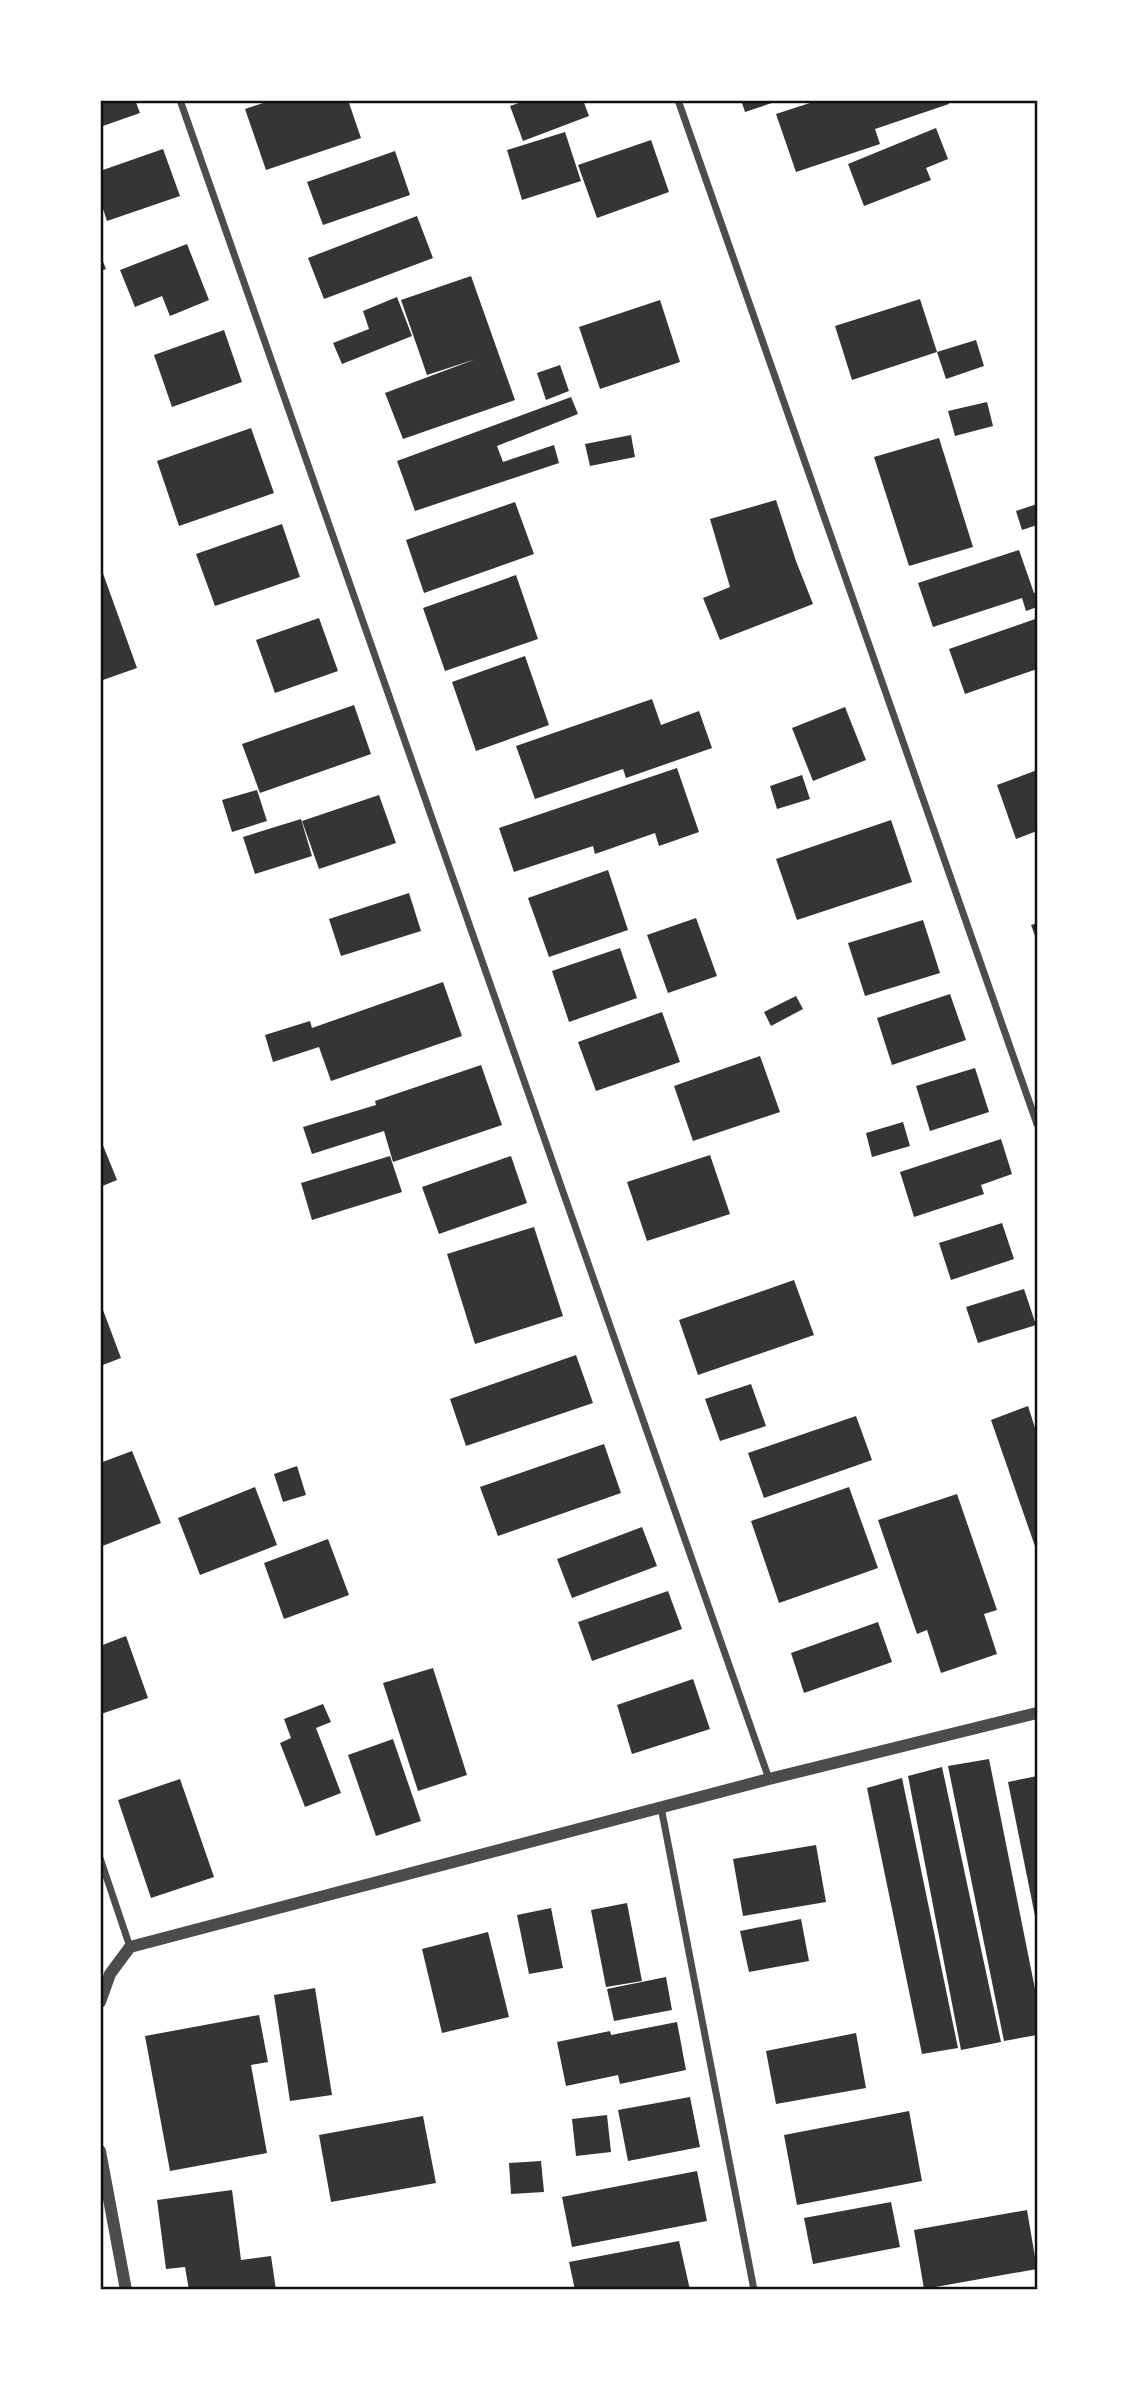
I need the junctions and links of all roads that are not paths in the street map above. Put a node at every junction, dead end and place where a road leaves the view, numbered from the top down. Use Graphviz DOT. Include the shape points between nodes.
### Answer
graph roads {
  1 [pos="180,100"];
  2 [pos="678,100"];
  3 [pos="1037,1124"];
  4 [pos="1037,1713"];
  5 [pos="769,1779"];
  6 [pos="661,1807"];
  7 [pos="100,1858"];
  8 [pos="130,1947"];
  9 [pos="100,2001"];
  10 [pos="100,2151"];
  11 [pos="126,2290"];
  12 [pos="754,2290"];
  1 -- 5 [label="street"];
  2 -- 3 [label="street"];
  4 -- 5 [label="street"];
  5 -- 6 [label="street"];
  6 -- 8 [label="street"];
  6 -- 12 [label="street"];
  7 -- 8 [label="street"];
  8 -- 9 [label="street" via="110,1974"];
  10 -- 11 [label="street"];
}
